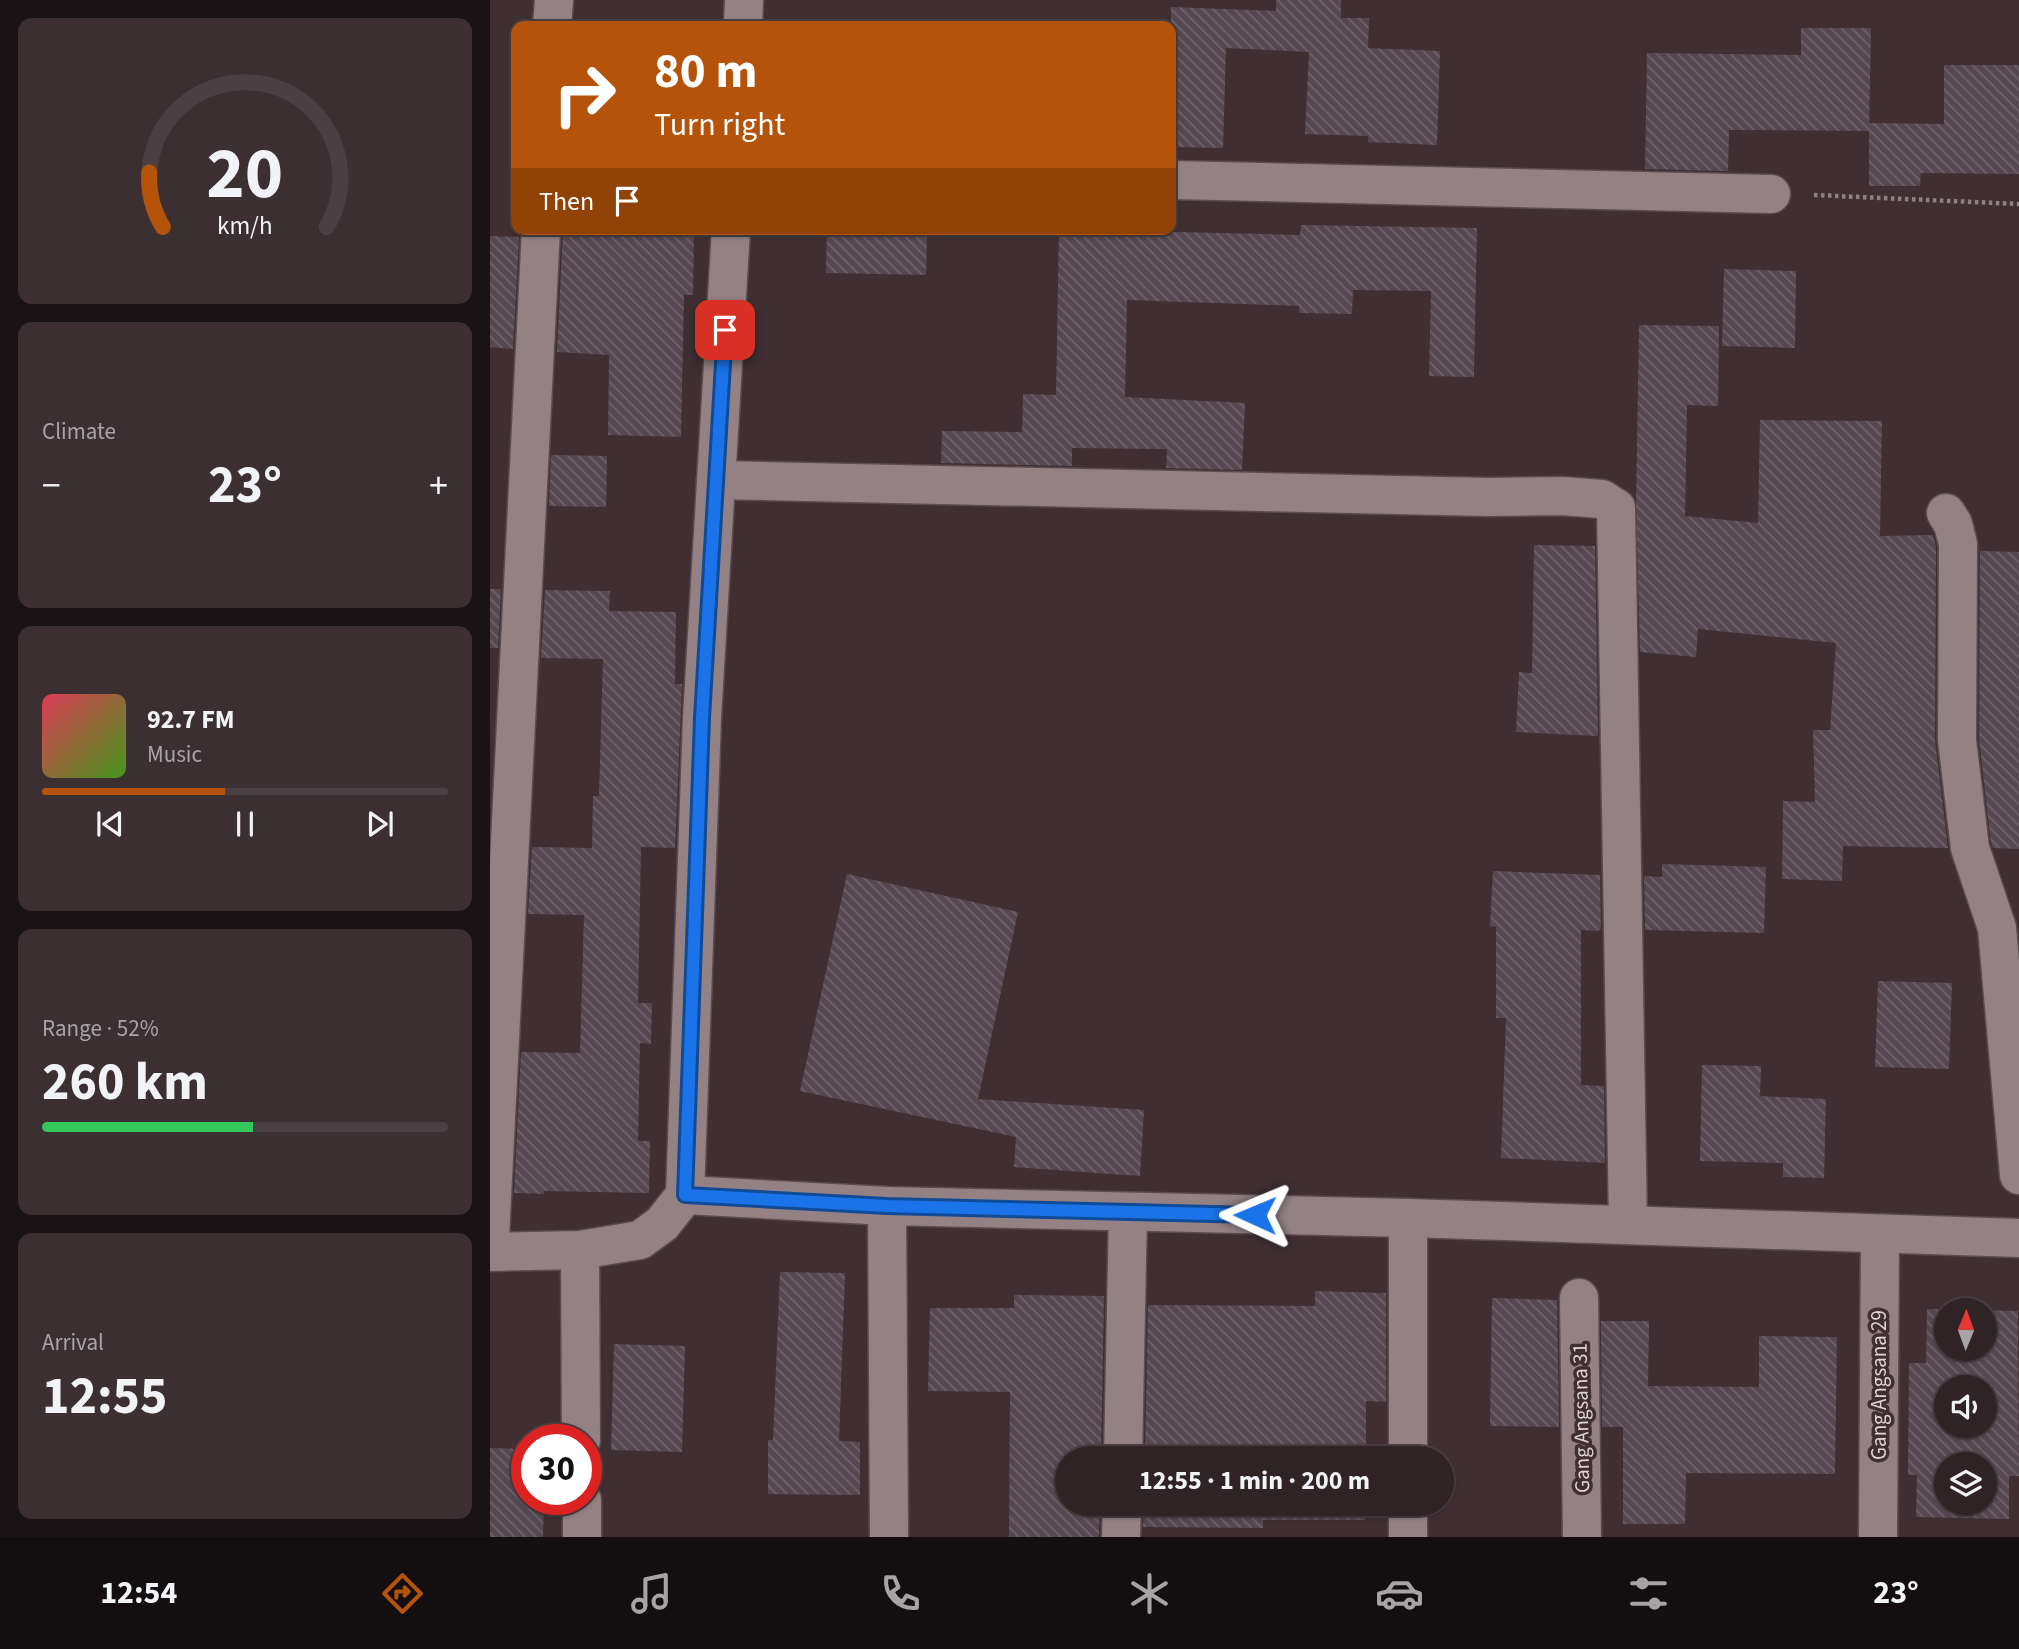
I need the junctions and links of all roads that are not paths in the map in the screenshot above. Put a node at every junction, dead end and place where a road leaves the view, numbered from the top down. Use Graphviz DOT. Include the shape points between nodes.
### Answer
graph roads {
  1 [pos="554,0"];
  2 [pos="744,0"];
  3 [pos="552,21"];
  4 [pos="743,21"];
  5 [pos="1176,180"];
  6 [pos="1771,194"];
  7 [pos="541,235"];
  8 [pos="731,235"];
  9 [pos="716,480"];
  10 [pos="1946,513"];
  11 [pos="2019,1175"];
  12 [pos="685,1195"];
  13 [pos="887,1206"];
  14 [pos="1128,1212"];
  15 [pos="1408,1218"];
  16 [pos="1628,1225"];
  17 [pos="1880,1234"];
  18 [pos="490,1237"];
  19 [pos="2019,1238"];
  20 [pos="580,1250"];
  21 [pos="490,1252"];
  22 [pos="1579,1298"];
  23 [pos="581,1424"];
  24 [pos="1123,1446"];
  25 [pos="1408,1446"];
  26 [pos="582,1515"];
  27 [pos="1122,1516"];
  28 [pos="1408,1516"];
  29 [pos="582,1537"];
  30 [pos="889,1537"];
  31 [pos="1121,1537"];
  32 [pos="1408,1537"];
  33 [pos="1582,1537"];
  34 [pos="1878,1537"];
  1 -- 3 [label="street"];
  2 -- 4 [label="street"];
  5 -- 6 [label="street"];
  7 -- 18 [label="street"];
  8 -- 9 [label="street"];
  9 -- 12 [label="street" via="702,718"];
  9 -- 16 [label="street" via="1562,496 1602,499 1616,508"];
  10 -- 11 [label="street" via="1958,544 1957,740 1970,848 1997,928"];
  12 -- 13 [label="street"];
  12 -- 20 [label="street" via="663,1224 640,1240"];
  13 -- 14 [label="street"];
  13 -- 30 [label="street"];
  14 -- 15 [label="street"];
  14 -- 24 [label="street"];
  15 -- 16 [label="street"];
  15 -- 25 [label="street"];
  16 -- 17 [label="street"];
  17 -- 19 [label="street"];
  17 -- 34 [label="street, Gang Angsana 29"];
  20 -- 21 [label="street"];
  20 -- 23 [label="street"];
  22 -- 33 [label="street, Gang Angsana 31"];
  26 -- 29 [label="street"];
  27 -- 31 [label="street"];
  28 -- 32 [label="street"];
}
